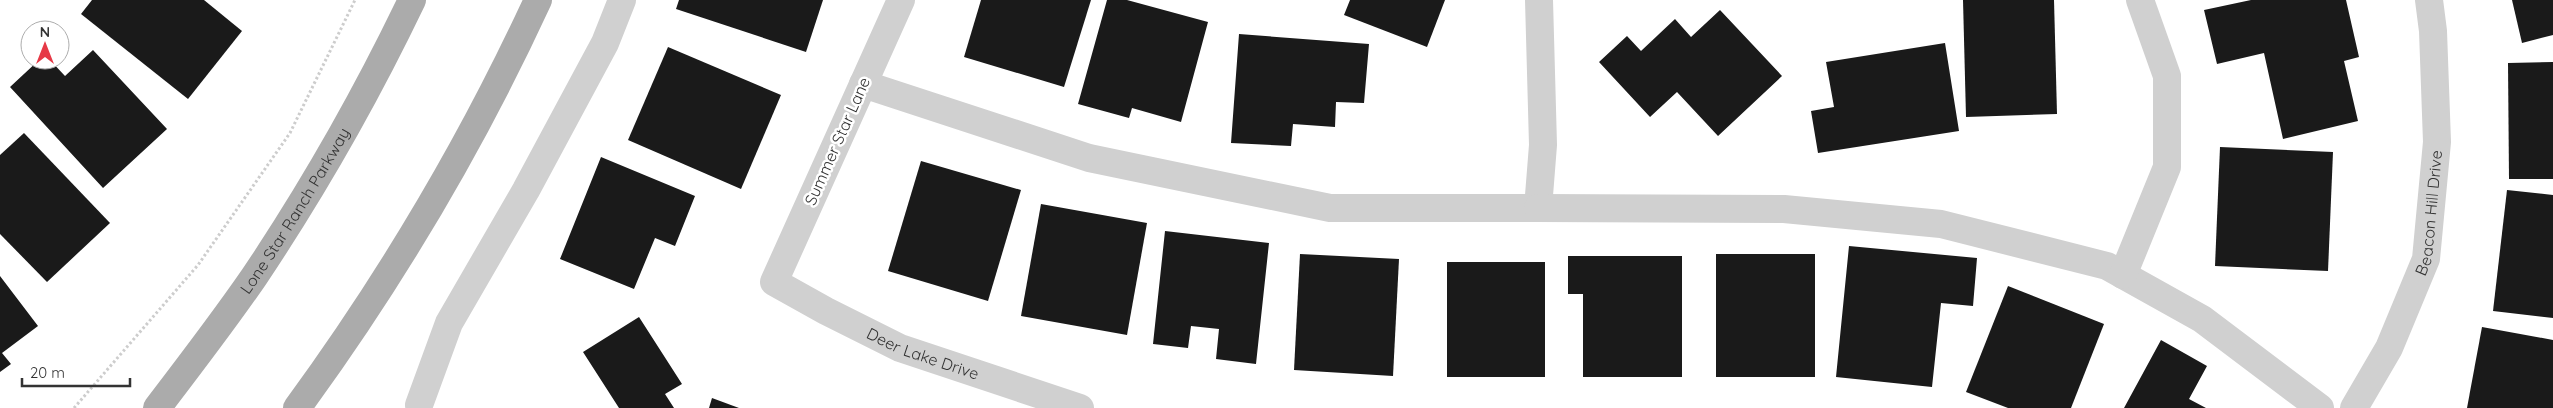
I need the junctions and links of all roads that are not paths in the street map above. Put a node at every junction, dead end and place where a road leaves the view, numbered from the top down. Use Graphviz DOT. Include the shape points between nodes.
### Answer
graph roads {
  1 [pos="412,0"];
  2 [pos="538,0"];
  3 [pos="622,0"];
  4 [pos="901,0"];
  5 [pos="1539,0"];
  6 [pos="2140,0"];
  7 [pos="2428,0"];
  8 [pos="863,84"];
  9 [pos="1538,208"];
  10 [pos="2123,275"];
  11 [pos="774,282"];
  12 [pos="419,407"];
  13 [pos="157,408"];
  14 [pos="297,408"];
  15 [pos="1080,408"];
  16 [pos="2320,408"];
  17 [pos="2354,408"];
  1 -- 13 [label="main road, Lone Star Ranch Parkway" via="346,127 302,202 253,277"];
  2 -- 14 [label="main road" via="506,71 457,158 369,306"];
  3 -- 12 [label="street" via="605,43 526,190 449,323"];
  4 -- 8 [label="street, Summer Star Lane"];
  5 -- 9 [label="street" via="1543,145"];
  6 -- 10 [label="street" via="2167,76 2167,167"];
  7 -- 17 [label="street, Beacon Hill Drive" via="2433,31 2437,142 2426,260 2389,348"];
  8 -- 9 [label="street" via="1089,158 1330,208"];
  8 -- 11 [label="street, Summer Star Lane"];
  9 -- 10 [label="street" via="1784,209 1941,224 2107,266"];
  10 -- 16 [label="street" via="2202,319"];
  11 -- 15 [label="street, Deer Lake Drive" via="900,348"];
}
